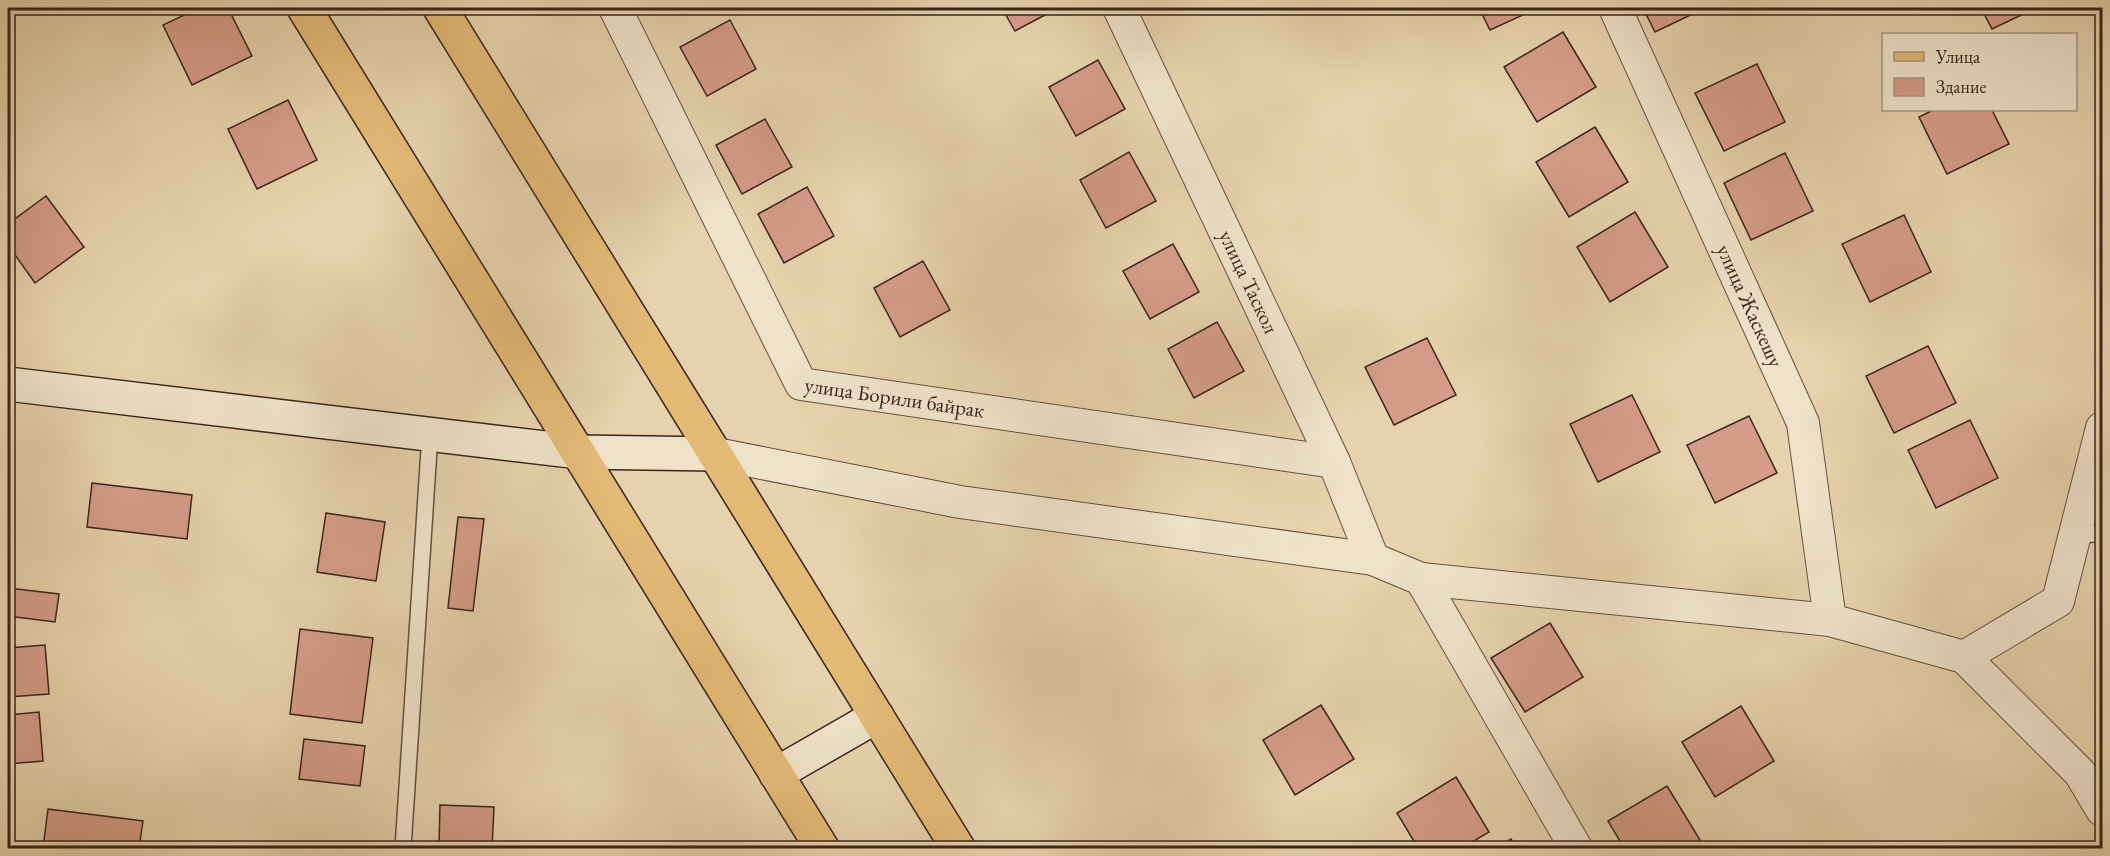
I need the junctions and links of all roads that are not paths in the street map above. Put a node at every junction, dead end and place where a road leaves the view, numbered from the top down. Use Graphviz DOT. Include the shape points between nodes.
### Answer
graph roads {
  1 [pos="304,8"];
  2 [pos="440,8"];
  3 [pos="615,8"];
  4 [pos="1119,8"];
  5 [pos="1615,8"];
  6 [pos="8,384"];
  7 [pos="2103,428"];
  8 [pos="430,434"];
  9 [pos="579,452"];
  10 [pos="716,454"];
  11 [pos="1334,462"];
  12 [pos="2089,535"];
  13 [pos="1373,559"];
  14 [pos="1421,579"];
  15 [pos="1830,620"];
  16 [pos="1964,657"];
  17 [pos="877,716"];
  18 [pos="776,774"];
  19 [pos="2103,810"];
  20 [pos="403,849"];
  21 [pos="822,849"];
  22 [pos="958,849"];
  23 [pos="1576,849"];
  1 -- 9 [label="main road"];
  2 -- 10 [label="main road"];
  3 -- 11 [label="street, улица Борили байрак" via="801,384"];
  4 -- 11 [label="street, улица Таскол"];
  5 -- 15 [label="street, улица Жаскешу" via="1803,423"];
  6 -- 8 [label="street"];
  7 -- 12 [label="street"];
  8 -- 9 [label="street"];
  8 -- 20 [label="lane"];
  9 -- 10 [label="street"];
  9 -- 18 [label="main road"];
  10 -- 13 [label="street" via="960,502"];
  10 -- 17 [label="main road"];
  11 -- 13 [label="street, улица Таскол"];
  12 -- 16 [label="street" via="2058,601"];
  13 -- 14 [label="street"];
  14 -- 15 [label="street"];
  14 -- 23 [label="street"];
  15 -- 16 [label="street"];
  16 -- 19 [label="street" via="2080,773"];
  17 -- 18 [label="street"];
  17 -- 22 [label="main road"];
  18 -- 21 [label="main road"];
}
